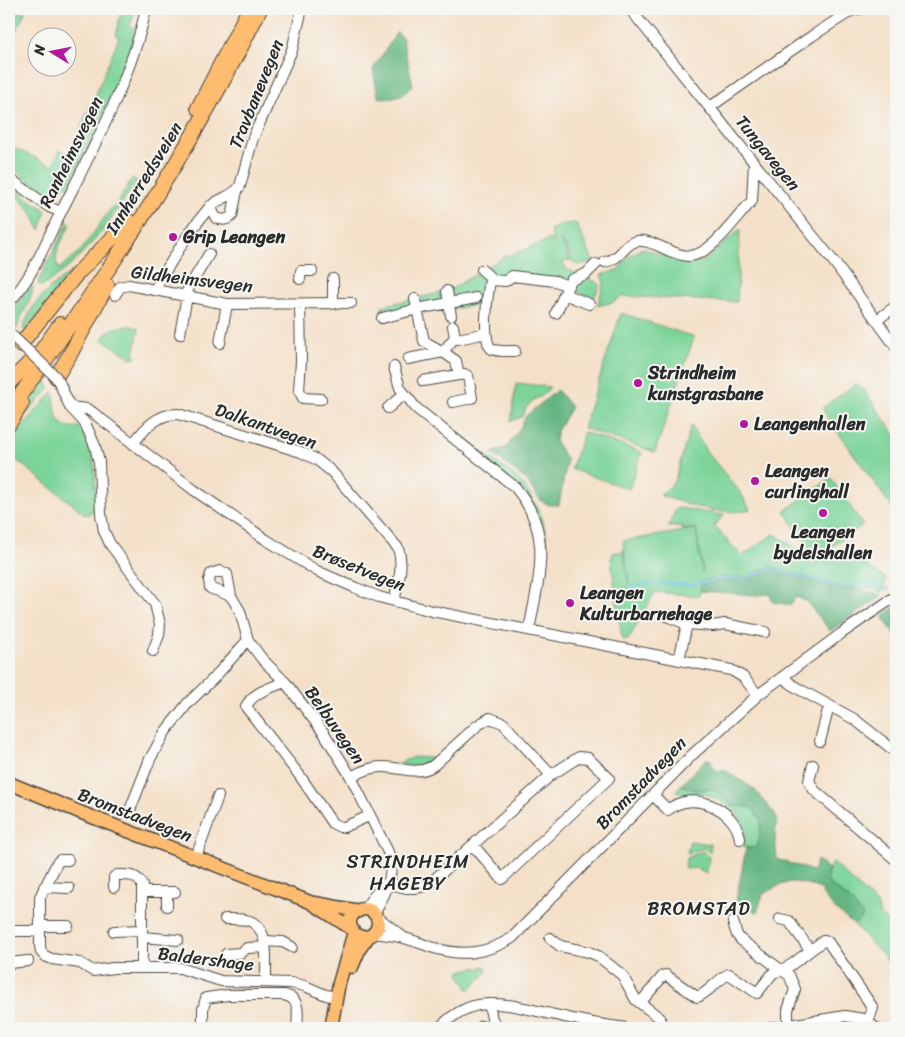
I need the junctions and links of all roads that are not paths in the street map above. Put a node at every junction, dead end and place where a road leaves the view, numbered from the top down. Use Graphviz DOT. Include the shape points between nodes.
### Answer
graph roads {
  1 [pos="146,9"];
  2 [pos="249,9"];
  3 [pos="260,9"];
  4 [pos="302,9"];
  5 [pos="630,9"];
  6 [pos="854,9"];
  7 [pos="710,107"];
  8 [pos="754,163"];
  9 [pos="9,178"];
  10 [pos="237,191"];
  11 [pos="210,206"];
  12 [pos="61,212"];
  13 [pos="133,224"];
  14 [pos="209,254"];
  15 [pos="482,270"];
  16 [pos="312,271"];
  17 [pos="300,278"];
  18 [pos="333,279"];
  19 [pos="490,280"];
  20 [pos="155,289"];
  21 [pos="566,290"];
  22 [pos="447,291"];
  23 [pos="187,293"];
  24 [pos="115,295"];
  25 [pos="476,298"];
  26 [pos="9,302"];
  27 [pos="351,303"];
  28 [pos="449,303"];
  29 [pos="227,304"];
  30 [pos="333,304"];
  31 [pos="416,304"];
  32 [pos="589,304"];
  33 [pos="300,305"];
  34 [pos="896,306"];
  35 [pos="556,313"];
  36 [pos="382,318"];
  37 [pos="877,320"];
  38 [pos="9,333"];
  39 [pos="486,333"];
  40 [pos="180,334"];
  41 [pos="455,337"];
  42 [pos="220,343"];
  43 [pos="20,345"];
  44 [pos="896,347"];
  45 [pos="515,351"];
  46 [pos="443,352"];
  47 [pos="44,356"];
  48 [pos="408,359"];
  49 [pos="394,367"];
  50 [pos="459,375"];
  51 [pos="58,381"];
  52 [pos="424,381"];
  53 [pos="9,382"];
  54 [pos="404,394"];
  55 [pos="9,395"];
  56 [pos="321,399"];
  57 [pos="453,402"];
  58 [pos="70,408"];
  59 [pos="388,408"];
  60 [pos="9,410"];
  61 [pos="9,424"];
  62 [pos="133,444"];
  63 [pos="231,596"];
  64 [pos="896,596"];
  65 [pos="394,601"];
  66 [pos="669,617"];
  67 [pos="687,624"];
  68 [pos="529,630"];
  69 [pos="765,632"];
  70 [pos="248,640"];
  71 [pos="153,651"];
  72 [pos="679,660"];
  73 [pos="786,674"];
  74 [pos="285,682"];
  75 [pos="758,695"];
  76 [pos="829,706"];
  77 [pos="820,741"];
  78 [pos="896,752"];
  79 [pos="813,765"];
  80 [pos="9,773"];
  81 [pos="551,775"];
  82 [pos="351,776"];
  83 [pos="11,785"];
  84 [pos="653,795"];
  85 [pos="218,796"];
  86 [pos="61,804"];
  87 [pos="130,810"];
  88 [pos="370,816"];
  89 [pos="740,839"];
  90 [pos="473,846"];
  91 [pos="196,857"];
  92 [pos="68,860"];
  93 [pos="896,860"];
  94 [pos="388,882"];
  95 [pos="44,887"];
  96 [pos="114,887"];
  97 [pos="69,888"];
  98 [pos="143,892"];
  99 [pos="310,902"];
  100 [pos="167,906"];
  101 [pos="368,912"];
  102 [pos="225,919"];
  103 [pos="780,919"];
  104 [pos="733,922"];
  105 [pos="68,926"];
  106 [pos="40,929"];
  107 [pos="353,930"];
  108 [pos="14,931"];
  109 [pos="114,931"];
  110 [pos="142,934"];
  111 [pos="371,935"];
  112 [pos="403,937"];
  113 [pos="550,938"];
  114 [pos="178,940"];
  115 [pos="265,944"];
  116 [pos="292,947"];
  117 [pos="810,950"];
  118 [pos="226,954"];
  119 [pos="28,961"];
  120 [pos="9,963"];
  121 [pos="142,968"];
  122 [pos="781,970"];
  123 [pos="266,982"];
  124 [pos="336,997"];
  125 [pos="640,1003"];
  126 [pos="489,1004"];
  127 [pos="818,1024"];
  128 [pos="788,1025"];
  129 [pos="872,1025"];
  130 [pos="203,1028"];
  131 [pos="297,1028"];
  132 [pos="331,1028"];
  133 [pos="339,1028"];
  134 [pos="439,1028"];
  135 [pos="497,1028"];
  136 [pos="627,1028"];
  137 [pos="662,1028"];
  138 [pos="771,1028"];
  1 -- 12 [label="street, Ranheimsvegen" via="123,80"];
  2 -- 13 [label="highway, Innherredsveien"];
  3 -- 13 [label="highway, Innherredsveien" via="204,117"];
  4 -- 10 [label="street, Travbanevegen" via="292,50 253,138"];
  5 -- 7 [label="street, Tungavegen"];
  6 -- 7 [label="street"];
  7 -- 8 [label="street, Tungavegen"];
  8 -- 21 [label="street" via="752,201 708,249 684,256 638,240 615,260 601,263 571,280"];
  8 -- 37 [label="street, Tungavegen"];
  9 -- 12 [label="street"];
  10 -- 11 [label="street"];
  10 -- 11 [label="street, Travbanevegen" via="232,216 228,219 216,218"];
  11 -- 20 [label="street"];
  12 -- 26 [label="street, Ranheimsvegen" via="27,278"];
  13 -- 43 [label="highway" via="76,275"];
  13 -- 47 [label="highway, Innherredsveien"];
  13 -- 51 [label="highway"];
  14 -- 23 [label="street"];
  15 -- 19 [label="street"];
  16 -- 17 [label="street" via="301,271"];
  18 -- 30 [label="street"];
  19 -- 21 [label="street" via="506,281 512,276 555,281"];
  19 -- 39 [label="street"];
  20 -- 23 [label="street, Gildheimsvegen"];
  20 -- 24 [label="street, Gildheimsvegen" via="124,285"];
  21 -- 32 [label="street"];
  21 -- 35 [label="street"];
  22 -- 28 [label="street"];
  23 -- 29 [label="street, Gildheimsvegen"];
  23 -- 40 [label="street"];
  25 -- 28 [label="street"];
  27 -- 30 [label="street, Gildheimsvegen"];
  28 -- 31 [label="street"];
  28 -- 41 [label="street"];
  29 -- 33 [label="street, Gildheimsvegen"];
  29 -- 42 [label="street"];
  30 -- 33 [label="street, Gildheimsvegen"];
  31 -- 36 [label="street"];
  31 -- 46 [label="street" via="424,341"];
  33 -- 56 [label="street" via="299,390 303,398"];
  34 -- 37 [label="street"];
  37 -- 44 [label="street, Tungavegen"];
  38 -- 43 [label="street, bridge"];
  39 -- 41 [label="street"];
  39 -- 45 [label="street" via="492,349"];
  41 -- 46 [label="street"];
  43 -- 51 [label="street, bridge"];
  46 -- 48 [label="street"];
  46 -- 50 [label="street" via="456,361"];
  47 -- 53 [label="highway"];
  47 -- 55 [label="highway"];
  47 -- 60 [label="highway"];
  47 -- 61 [label="highway"];
  49 -- 54 [label="street"];
  50 -- 52 [label="street"];
  50 -- 57 [label="street" via="468,376 472,398"];
  51 -- 58 [label="street"];
  54 -- 59 [label="street"];
  54 -- 68 [label="street" via="416,408 515,487 533,513 541,540 542,564"];
  58 -- 62 [label="street, Brøsetvegen" via="92,412"];
  58 -- 71 [label="street" via="85,422 97,453 104,531 110,544 155,604 160,624"];
  62 -- 65 [label="street, Brøsetvegen" via="298,561 337,580"];
  62 -- 65 [label="street, Dalkantvegen" via="160,417 178,414 301,452 317,460 331,471 398,548 401,569"];
  63 -- 70 [label="street, Belbuvegen" via="240,612"];
  64 -- 73 [label="street, Bromstadvegen"];
  65 -- 68 [label="street, Brøsetvegen"];
  66 -- 67 [label="street"];
  67 -- 69 [label="street" via="732,625"];
  67 -- 72 [label="street"];
  68 -- 72 [label="street, Brøsetvegen"];
  70 -- 74 [label="street, Belbuvegen" via="262,660"];
  70 -- 87 [label="street" via="165,732 150,759"];
  72 -- 75 [label="street, Brøsetvegen" via="731,670 743,677"];
  73 -- 75 [label="street, Bromstadvegen"];
  73 -- 76 [label="street" via="803,692"];
  74 -- 82 [label="street, Belbuvegen" via="324,732"];
  74 -- 88 [label="street" via="259,693 246,707 332,823 344,827"];
  75 -- 84 [label="street, Bromstadvegen"];
  76 -- 77 [label="street"];
  76 -- 78 [label="street" via="866,726"];
  79 -- 93 [label="street" via="809,781 814,790"];
  80 -- 86 [label="main road, Bromstadvegen" via="52,795"];
  81 -- 82 [label="street" via="503,723 490,718 426,770 376,767"];
  81 -- 90 [label="street"];
  81 -- 90 [label="street" via="578,757 588,758 609,778 502,879"];
  82 -- 88 [label="street, Belbuvegen"];
  83 -- 86 [label="main road, Bromstadvegen"];
  84 -- 89 [label="street" via="668,810 679,803 712,805 734,823"];
  84 -- 112 [label="street, Bromstadvegen" via="525,926 498,946 461,954"];
  85 -- 91 [label="street, Bromstadvegen"];
  86 -- 91 [label="main road, Bromstadvegen"];
  88 -- 94 [label="street, Belbuvegen" via="390,857"];
  90 -- 94 [label="street" via="428,885 410,889"];
  91 -- 99 [label="main road, Bromstadvegen"];
  92 -- 95 [label="street, Baldershage" via="58,861"];
  94 -- 101 [label="street, Belbuvegen" via="382,901"];
  95 -- 97 [label="street"];
  95 -- 106 [label="street, Baldershage" via="40,897"];
  96 -- 98 [label="street" via="115,876 130,875 140,881"];
  98 -- 100 [label="street" via="171,893"];
  98 -- 110 [label="street, Baldershage"];
  99 -- 101 [label="main road, Bromstadvegen"];
  99 -- 107 [label="main road, Bromstadvegen"];
  101 -- 107 [label="main road" via="351,920"];
  101 -- 111 [label="main road" via="378,926"];
  101 -- 112 [label="street, Bromstadvegen"];
  102 -- 115 [label="street, Baldershage" via="254,923"];
  103 -- 117 [label="street" via="789,921"];
  104 -- 122 [label="street" via="740,940"];
  105 -- 106 [label="street"];
  106 -- 108 [label="street"];
  106 -- 121 [label="street, Baldershage" via="40,950 48,958 80,963 93,971"];
  107 -- 111 [label="main road" via="361,936"];
  107 -- 124 [label="main road"];
  109 -- 110 [label="street, Baldershage"];
  110 -- 114 [label="street, Baldershage"];
  110 -- 121 [label="street, Baldershage"];
  111 -- 112 [label="street, Bromstadvegen"];
  111 -- 133 [label="main road" via="357,955 348,979"];
  113 -- 125 [label="street" via="560,946 598,956 622,975"];
  115 -- 116 [label="street, Baldershage" via="283,942"];
  115 -- 118 [label="street, Baldershage" via="240,953"];
  115 -- 123 [label="street, Baldershage"];
  117 -- 122 [label="street"];
  117 -- 129 [label="street" via="823,941 828,942 873,1008"];
  119 -- 120 [label="street"];
  121 -- 123 [label="street, Baldershage" via="185,969 221,981"];
  122 -- 125 [label="street" via="773,974 757,993 729,974 699,997 669,975 664,975"];
  122 -- 128 [label="street" via="789,975 795,989 788,1010"];
  123 -- 124 [label="street, Baldershage" via="298,984"];
  124 -- 132 [label="main road"];
  125 -- 137 [label="street" via="658,1016"];
  126 -- 134 [label="street" via="458,1013"];
  126 -- 135 [label="street"];
  126 -- 136 [label="street" via="507,1004 598,1025"];
  127 -- 128 [label="street"];
  127 -- 129 [label="street" via="845,1016 857,1017"];
  128 -- 138 [label="street"];
  130 -- 131 [label="street" via="206,998 228,994 290,997 297,1005"];
}
